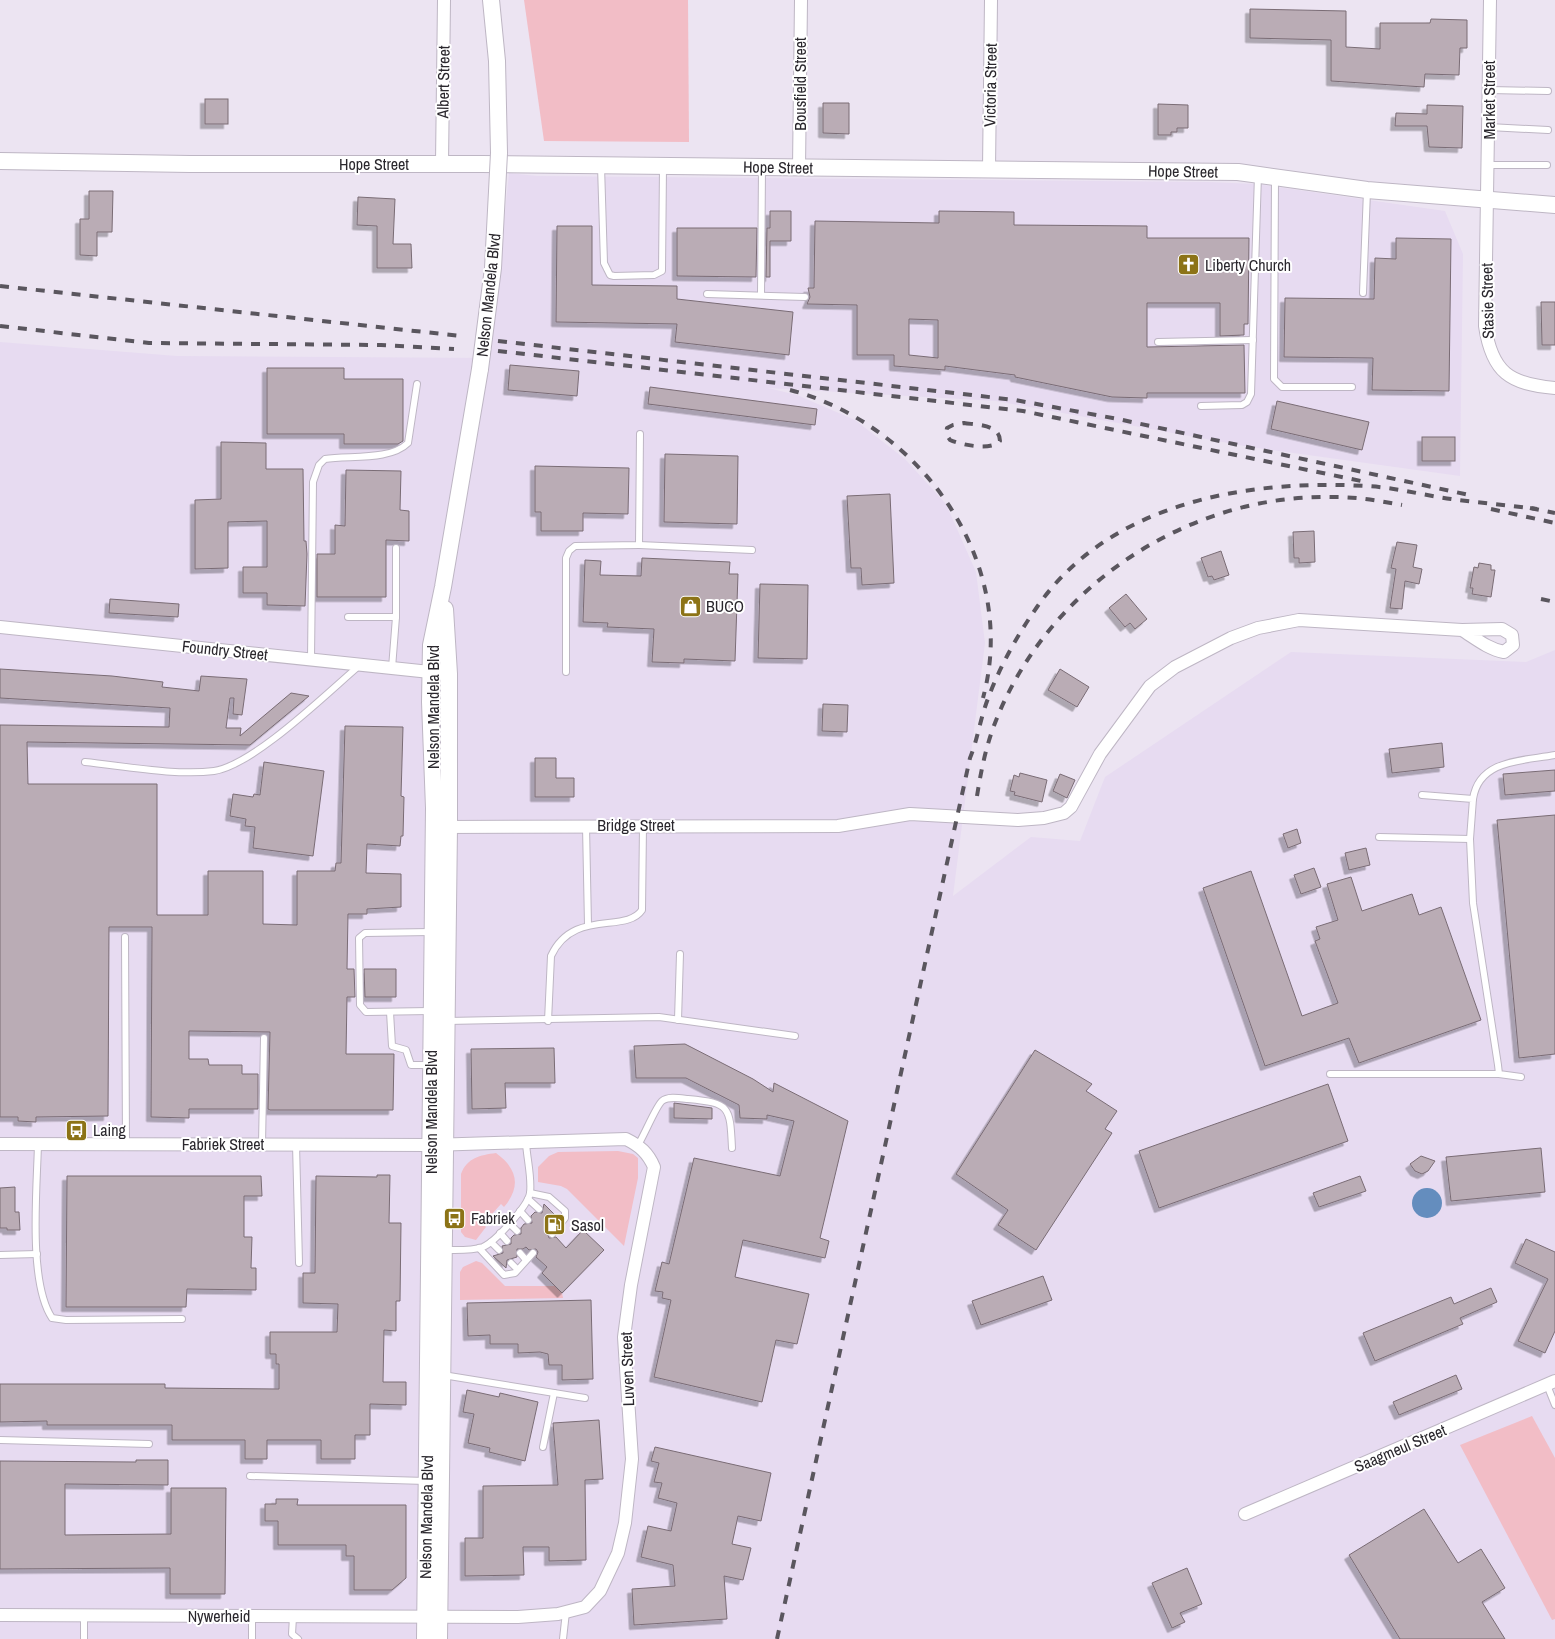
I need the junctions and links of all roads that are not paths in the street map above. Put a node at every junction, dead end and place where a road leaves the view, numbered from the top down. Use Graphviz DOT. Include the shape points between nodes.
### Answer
graph roads {
  1 [pos="444,0"];
  2 [pos="491,0"];
  3 [pos="801,0"];
  4 [pos="991,0"];
  5 [pos="1490,0"];
  6 [pos="1489,90"];
  7 [pos="1548,91"];
  8 [pos="1489,127"];
  9 [pos="1548,130"];
  10 [pos="0,161"];
  11 [pos="442,163"];
  12 [pos="1547,164"];
  13 [pos="601,165"];
  14 [pos="1489,165"];
  15 [pos="663,166"];
  16 [pos="762,167"];
  17 [pos="799,168"];
  18 [pos="988,169"];
  19 [pos="1258,174"];
  20 [pos="1275,176"];
  21 [pos="1367,190"];
  22 [pos="1488,199"];
  23 [pos="1555,205"];
  24 [pos="1363,293"];
  25 [pos="707,294"];
  26 [pos="761,295"];
  27 [pos="805,297"];
  28 [pos="1253,340"];
  29 [pos="1158,342"];
  30 [pos="417,384"];
  31 [pos="1352,387"];
  32 [pos="1555,388"];
  33 [pos="1201,406"];
  34 [pos="640,434"];
  35 [pos="639,545"];
  36 [pos="396,548"];
  37 [pos="752,550"];
  38 [pos="444,580"];
  39 [pos="396,616"];
  40 [pos="348,617"];
  41 [pos="0,627"];
  42 [pos="1462,630"];
  43 [pos="311,659"];
  44 [pos="361,664"];
  45 [pos="392,668"];
  46 [pos="566,672"];
  47 [pos="431,673"];
  48 [pos="449,674"];
  49 [pos="1555,755"];
  50 [pos="85,762"];
  51 [pos="1422,795"];
  52 [pos="1472,798"];
  53 [pos="586,825"];
  54 [pos="643,826"];
  55 [pos="441,827"];
  56 [pos="1379,837"];
  57 [pos="1470,839"];
  58 [pos="588,925"];
  59 [pos="432,932"];
  60 [pos="125,937"];
  61 [pos="680,954"];
  62 [pos="432,1011"];
  63 [pos="390,1012"];
  64 [pos="678,1020"];
  65 [pos="446,1021"];
  66 [pos="548,1021"];
  67 [pos="795,1036"];
  68 [pos="264,1038"];
  69 [pos="431,1065"];
  70 [pos="1330,1074"];
  71 [pos="1499,1074"];
  72 [pos="1520,1077"];
  73 [pos="526,1143"];
  74 [pos="0,1144"];
  75 [pos="38,1144"];
  76 [pos="126,1144"];
  77 [pos="262,1144"];
  78 [pos="296,1144"];
  79 [pos="438,1145"];
  80 [pos="638,1145"];
  81 [pos="732,1148"];
  82 [pos="529,1196"];
  83 [pos="539,1209"];
  84 [pos="520,1211"];
  85 [pos="528,1220"];
  86 [pos="509,1222"];
  87 [pos="552,1222"];
  88 [pos="557,1228"];
  89 [pos="517,1231"];
  90 [pos="500,1233"];
  91 [pos="552,1234"];
  92 [pos="508,1241"];
  93 [pos="491,1242"];
  94 [pos="479,1248"];
  95 [pos="443,1250"];
  96 [pos="499,1250"];
  97 [pos="520,1253"];
  98 [pos="533,1253"];
  99 [pos="37,1254"];
  100 [pos="0,1255"];
  101 [pos="526,1260"];
  102 [pos="511,1262"];
  103 [pos="299,1263"];
  104 [pos="518,1269"];
  105 [pos="182,1319"];
  106 [pos="442,1375"];
  107 [pos="1551,1383"];
  108 [pos="554,1393"];
  109 [pos="585,1398"];
  110 [pos="1555,1405"];
  111 [pos="0,1440"];
  112 [pos="149,1444"];
  113 [pos="543,1447"];
  114 [pos="250,1476"];
  115 [pos="427,1482"];
  116 [pos="1245,1514"];
  117 [pos="566,1612"];
  118 [pos="0,1615"];
  119 [pos="84,1615"];
  120 [pos="252,1616"];
  121 [pos="293,1617"];
  122 [pos="432,1618"];
  123 [pos="84,1639"];
  124 [pos="252,1639"];
  125 [pos="298,1639"];
  126 [pos="425,1639"];
  127 [pos="439,1639"];
  128 [pos="563,1639"];
  1 -- 11 [label="street, Albert Street"];
  2 -- 38 [label="street, Nelson Mandela Blvd, bridge" via="497,60 499,153 493,268 480,369"];
  3 -- 17 [label="street, Bousfield Street"];
  4 -- 18 [label="street, Victoria Street"];
  5 -- 6 [label="street, Market Street"];
  6 -- 7 [label="lane"];
  6 -- 8 [label="street, Market Street"];
  8 -- 9 [label="lane"];
  8 -- 14 [label="street, Market Street"];
  10 -- 11 [label="street, Hope Street"];
  11 -- 13 [label="street, Hope Street"];
  12 -- 14 [label="lane"];
  13 -- 15 [label="street, Hope Street"];
  13 -- 15 [label="lane" via="604,263 610,275 614,276 654,275 662,271"];
  14 -- 22 [label="street, Market Street"];
  15 -- 16 [label="street, Hope Street"];
  16 -- 17 [label="street, Hope Street"];
  16 -- 26 [label="lane"];
  17 -- 18 [label="street, Hope Street"];
  18 -- 19 [label="street, Hope Street"];
  19 -- 20 [label="street, Hope Street"];
  19 -- 28 [label="lane"];
  20 -- 21 [label="street, Hope Street"];
  20 -- 31 [label="lane" via="1274,379 1282,387"];
  21 -- 22 [label="street, Hope Street"];
  21 -- 24 [label="lane"];
  22 -- 23 [label="street, Hope Street"];
  22 -- 32 [label="street, Stasie Street" via="1485,326 1488,350 1506,375 1530,386"];
  25 -- 26 [label="lane"];
  26 -- 27 [label="lane"];
  28 -- 29 [label="lane"];
  28 -- 33 [label="lane" via="1250,398 1242,405"];
  30 -- 43 [label="lane" via="408,443 402,448 372,456 325,459 316,470 313,482"];
  34 -- 35 [label="lane"];
  35 -- 37 [label="lane"];
  35 -- 46 [label="lane" via="575,546 569,551 566,558"];
  36 -- 39 [label="lane"];
  38 -- 47 [label="street, Nelson Mandela Blvd" via="431,645"];
  38 -- 48 [label="street, Nelson Mandela Blvd"];
  39 -- 40 [label="lane"];
  39 -- 45 [label="lane"];
  41 -- 43 [label="street, Foundry Street"];
  42 -- 54 [label="street, Bridge Street" via="1299,620 1258,628 1198,653 1163,674 1150,686 1100,754 1075,801 1064,813 1053,816 1018,820 910,814 838,826"];
  43 -- 44 [label="street, Foundry Street"];
  44 -- 45 [label="street, Foundry Street"];
  44 -- 50 [label="lane" via="270,741 237,764 193,772"];
  45 -- 47 [label="street, Foundry Street"];
  47 -- 48 [label="street, Foundry Street"];
  47 -- 55 [label="street, Nelson Mandela Blvd"];
  48 -- 55 [label="street, Nelson Mandela Blvd"];
  49 -- 52 [label="lane" via="1491,768 1474,786"];
  51 -- 52 [label="lane"];
  52 -- 57 [label="lane"];
  53 -- 54 [label="street, Bridge Street"];
  53 -- 55 [label="street, Bridge Street"];
  53 -- 58 [label="lane"];
  54 -- 58 [label="lane" via="641,913 630,920"];
  55 -- 59 [label="street, Nelson Mandela Blvd"];
  55 -- 65 [label="street, Nelson Mandela Blvd"];
  56 -- 57 [label="lane"];
  57 -- 71 [label="lane" via="1473,903"];
  58 -- 66 [label="lane" via="567,936 551,956"];
  59 -- 62 [label="street, Nelson Mandela Blvd"];
  59 -- 63 [label="lane" via="365,933 359,938 360,1006 366,1012"];
  60 -- 76 [label="lane"];
  61 -- 64 [label="lane"];
  62 -- 63 [label="lane"];
  62 -- 69 [label="street, Nelson Mandela Blvd"];
  63 -- 69 [label="lane" via="392,1046 406,1050 411,1065"];
  64 -- 66 [label="lane"];
  64 -- 67 [label="lane"];
  65 -- 66 [label="lane"];
  65 -- 79 [label="street, Nelson Mandela Blvd"];
  68 -- 77 [label="lane"];
  69 -- 79 [label="street, Nelson Mandela Blvd"];
  70 -- 71 [label="lane"];
  71 -- 72 [label="lane"];
  73 -- 79 [label="street"];
  73 -- 80 [label="street" via="626,1140"];
  73 -- 82 [label="lane"];
  74 -- 75 [label="street, Fabriek Street"];
  75 -- 76 [label="street, Fabriek Street"];
  75 -- 99 [label="lane"];
  76 -- 77 [label="street, Fabriek Street"];
  77 -- 78 [label="street, Fabriek Street"];
  78 -- 79 [label="street, Fabriek Street"];
  78 -- 103 [label="lane"];
  79 -- 95 [label="street, Nelson Mandela Blvd"];
  79 -- 115 [label="street, Nelson Mandela Blvd"];
  80 -- 81 [label="lane" via="658,1105 673,1098 715,1102 723,1106 731,1120"];
  80 -- 117 [label="street, Luven Street" via="650,1156 654,1166 624,1337 632,1459 625,1523 618,1553 600,1591 585,1607"];
  82 -- 83 [label="lane"];
  82 -- 84 [label="lane"];
  82 -- 88 [label="lane" via="549,1197 565,1212 565,1218"];
  84 -- 85 [label="lane"];
  84 -- 86 [label="lane"];
  86 -- 89 [label="lane"];
  86 -- 90 [label="lane"];
  87 -- 88 [label="lane"];
  88 -- 91 [label="lane"];
  90 -- 92 [label="lane"];
  90 -- 93 [label="lane"];
  93 -- 94 [label="lane"];
  93 -- 96 [label="lane"];
  94 -- 95 [label="lane"];
  94 -- 104 [label="lane" via="504,1276"];
  95 -- 106 [label="street, Nelson Mandela Blvd"];
  97 -- 101 [label="lane"];
  98 -- 101 [label="lane"];
  99 -- 100 [label="lane"];
  99 -- 105 [label="lane" via="46,1308 52,1318"];
  101 -- 104 [label="lane"];
  102 -- 104 [label="lane"];
  106 -- 108 [label="lane"];
  106 -- 122 [label="street, Nelson Mandela Blvd"];
  107 -- 110 [label="lane"];
  107 -- 116 [label="street, Saagmeul Street"];
  108 -- 109 [label="lane"];
  108 -- 113 [label="lane"];
  111 -- 112 [label="lane"];
  114 -- 115 [label="lane"];
  115 -- 122 [label="street, Nelson Mandela Blvd"];
  117 -- 122 [label="street, Luven Street" via="518,1617"];
  117 -- 128 [label="lane"];
  118 -- 119 [label="street, Nywerheid"];
  119 -- 120 [label="street, Nywerheid"];
  119 -- 123 [label="lane"];
  120 -- 121 [label="street, Nywerheid"];
  120 -- 124 [label="lane"];
  121 -- 122 [label="street, Nywerheid"];
  121 -- 125 [label="lane" via="292,1634"];
  122 -- 126 [label="street, Nelson Mandela Blvd"];
  122 -- 127 [label="street, Nelson Mandela Blvd"];
}
